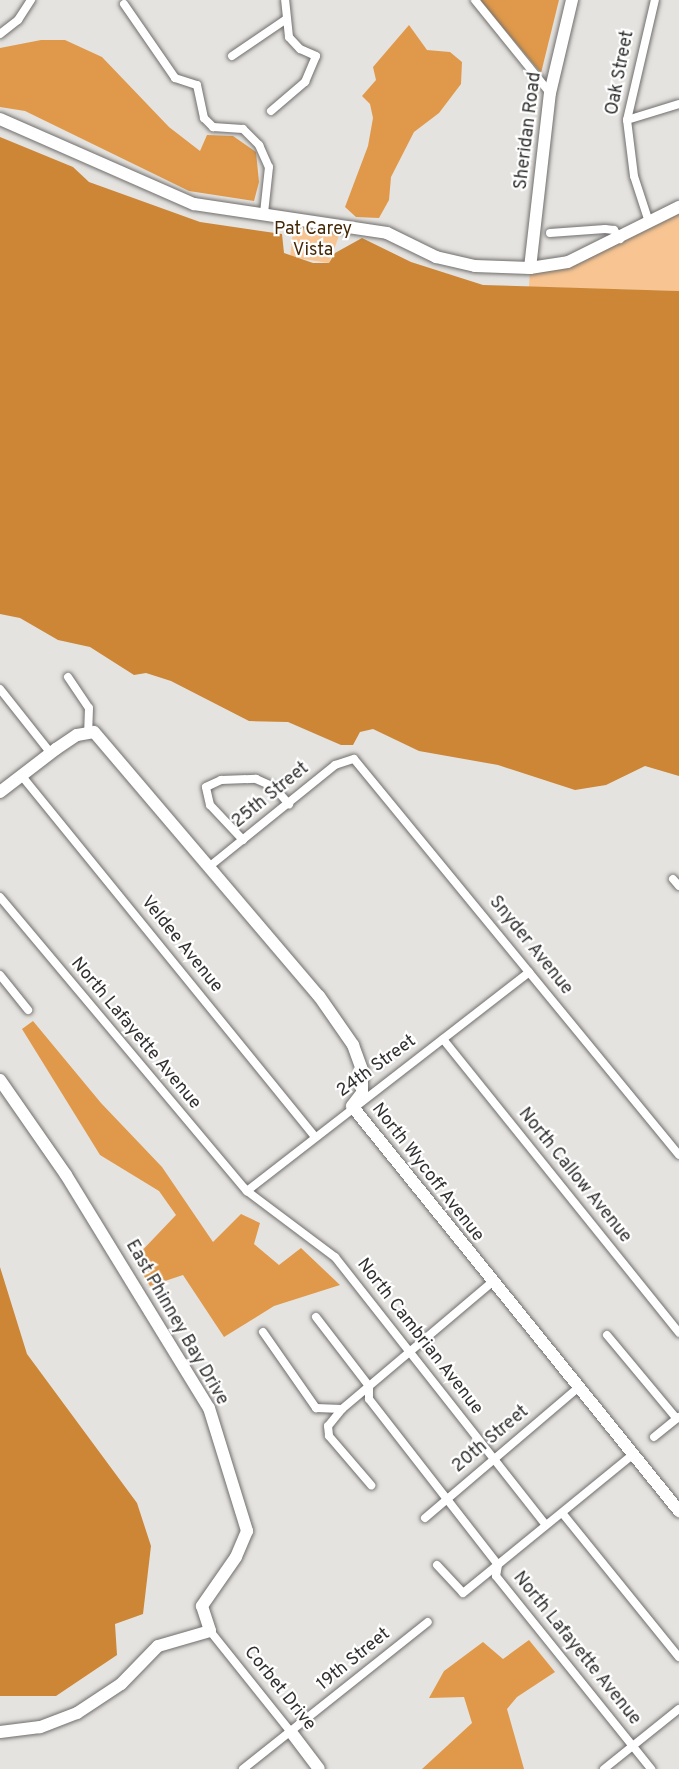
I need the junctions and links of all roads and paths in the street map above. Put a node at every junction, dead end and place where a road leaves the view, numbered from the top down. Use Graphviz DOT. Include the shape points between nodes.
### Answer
graph roads {
  1 [pos="31,0"];
  2 [pos="285,0"];
  3 [pos="475,0"];
  4 [pos="572,0"];
  5 [pos="655,0"];
  6 [pos="124,4"];
  7 [pos="285,20"];
  8 [pos="0,34"];
  9 [pos="231,56"];
  10 [pos="550,93"];
  11 [pos="679,104"];
  12 [pos="271,111"];
  13 [pos="0,119"];
  14 [pos="627,120"];
  15 [pos="679,207"];
  16 [pos="264,213"];
  17 [pos="650,222"];
  18 [pos="550,232"];
  19 [pos="620,239"];
  20 [pos="530,268"];
  21 [pos="68,677"];
  22 [pos="0,689"];
  23 [pos="88,730"];
  24 [pos="50,752"];
  25 [pos="354,759"];
  26 [pos="21,775"];
  27 [pos="0,792"];
  28 [pos="289,804"];
  29 [pos="243,840"];
  30 [pos="210,866"];
  31 [pos="0,897"];
  32 [pos="530,972"];
  33 [pos="0,975"];
  34 [pos="28,1010"];
  35 [pos="443,1039"];
  36 [pos="0,1080"];
  37 [pos="352,1106"];
  38 [pos="314,1136"];
  39 [pos="679,1155"];
  40 [pos="247,1191"];
  41 [pos="491,1283"];
  42 [pos="315,1317"];
  43 [pos="263,1332"];
  44 [pos="679,1333"];
  45 [pos="607,1335"];
  46 [pos="409,1354"];
  47 [pos="369,1386"];
  48 [pos="578,1388"];
  49 [pos="342,1409"];
  50 [pos="678,1418"];
  51 [pos="654,1437"];
  52 [pos="632,1456"];
  53 [pos="494,1458"];
  54 [pos="371,1485"];
  55 [pos="446,1500"];
  56 [pos="679,1511"];
  57 [pos="563,1514"];
  58 [pos="426,1518"];
  59 [pos="545,1524"];
  60 [pos="437,1565"];
  61 [pos="498,1565"];
  62 [pos="428,1622"];
  63 [pos="210,1631"];
  64 [pos="679,1658"];
  65 [pos="679,1709"];
  66 [pos="0,1732"];
  67 [pos="291,1732"];
  68 [pos="633,1746"];
  69 [pos="243,1769"];
  70 [pos="319,1769"];
  71 [pos="604,1769"];
  72 [pos="651,1769"];
  1 -- 8 [label="street" via="18,20"];
  2 -- 7 [label="street"];
  3 -- 10 [label="street"];
  4 -- 10 [label="street, Sheridan Road"];
  5 -- 14 [label="street, Oak Street"];
  6 -- 16 [label="street" via="175,78 197,85 204,118 213,128 243,129 259,146 270,167"];
  7 -- 9 [label="street"];
  7 -- 12 [label="street" via="300,49 316,56 304,82"];
  10 -- 20 [label="street, Sheridan Road"];
  11 -- 14 [label="street"];
  13 -- 16 [label="street" via="194,204"];
  14 -- 17 [label="street, Oak Street" via="634,176"];
  15 -- 17 [label="street"];
  16 -- 20 [label="street" via="387,233 461,264"];
  17 -- 19 [label="street"];
  18 -- 19 [label="street" via="605,229 614,230"];
  19 -- 20 [label="street" via="575,260"];
  21 -- 23 [label="street" via="89,708"];
  22 -- 24 [label="street"];
  23 -- 24 [label="street"];
  23 -- 30 [label="street, North Wycoff Avenue"];
  24 -- 26 [label="street"];
  25 -- 28 [label="street, 25th Street" via="340,761"];
  25 -- 32 [label="street, Snyder Avenue"];
  26 -- 27 [label="street"];
  26 -- 38 [label="street, Veldee Avenue"];
  28 -- 29 [label="street, 25th Street"];
  28 -- 29 [label="street" via="274,787 256,779 221,780 206,786 210,805"];
  29 -- 30 [label="street, 25th Street"];
  30 -- 37 [label="street, North Wycoff Avenue" via="354,1045 362,1070 362,1093"];
  31 -- 40 [label="street, North Lafayette Avenue"];
  32 -- 35 [label="street, 24th Street"];
  32 -- 39 [label="street, Snyder Avenue"];
  33 -- 34 [label="street"];
  35 -- 37 [label="street, 24th Street"];
  35 -- 44 [label="street, North Callow Avenue"];
  36 -- 63 [label="street, East Phinney Bay Drive" via="74,1188 209,1408 247,1531 236,1557 202,1606"];
  37 -- 38 [label="street, 24th Street"];
  37 -- 41 [label="street, North Wycoff Avenue"];
  38 -- 40 [label="street, 24th Street"];
  40 -- 46 [label="street, North Cambrian Avenue" via="335,1257"];
  41 -- 46 [label="street"];
  41 -- 48 [label="street, North Wycoff Avenue"];
  42 -- 47 [label="street, North Lafayette Avenue"];
  43 -- 49 [label="street" via="316,1407"];
  45 -- 50 [label="street"];
  46 -- 47 [label="street"];
  46 -- 53 [label="street, North Cambrian Avenue"];
  47 -- 49 [label="street"];
  47 -- 55 [label="street, North Lafayette Avenue" via="369,1400"];
  48 -- 52 [label="street, North Wycoff Avenue"];
  48 -- 53 [label="street, 20th Street"];
  49 -- 54 [label="street" via="328,1426 329,1436"];
  50 -- 51 [label="street"];
  52 -- 56 [label="street, North Wycoff Avenue"];
  52 -- 57 [label="street"];
  53 -- 55 [label="street, 20th Street"];
  53 -- 59 [label="street, North Cambrian Avenue"];
  55 -- 58 [label="street, 20th Street"];
  55 -- 61 [label="street, North Lafayette Avenue"];
  57 -- 59 [label="street"];
  57 -- 64 [label="street"];
  59 -- 61 [label="street"];
  60 -- 61 [label="street" via="463,1593"];
  61 -- 68 [label="street, North Lafayette Avenue" via="496,1576"];
  62 -- 67 [label="street, 19th Street"];
  63 -- 66 [label="street" via="158,1646 121,1684 77,1713 40,1727"];
  63 -- 67 [label="street, Corbet Drive"];
  65 -- 68 [label="street"];
  67 -- 69 [label="street, 19th Street"];
  67 -- 70 [label="street, Corbet Drive"];
  68 -- 71 [label="street"];
  68 -- 72 [label="street, North Lafayette Avenue"];
}
